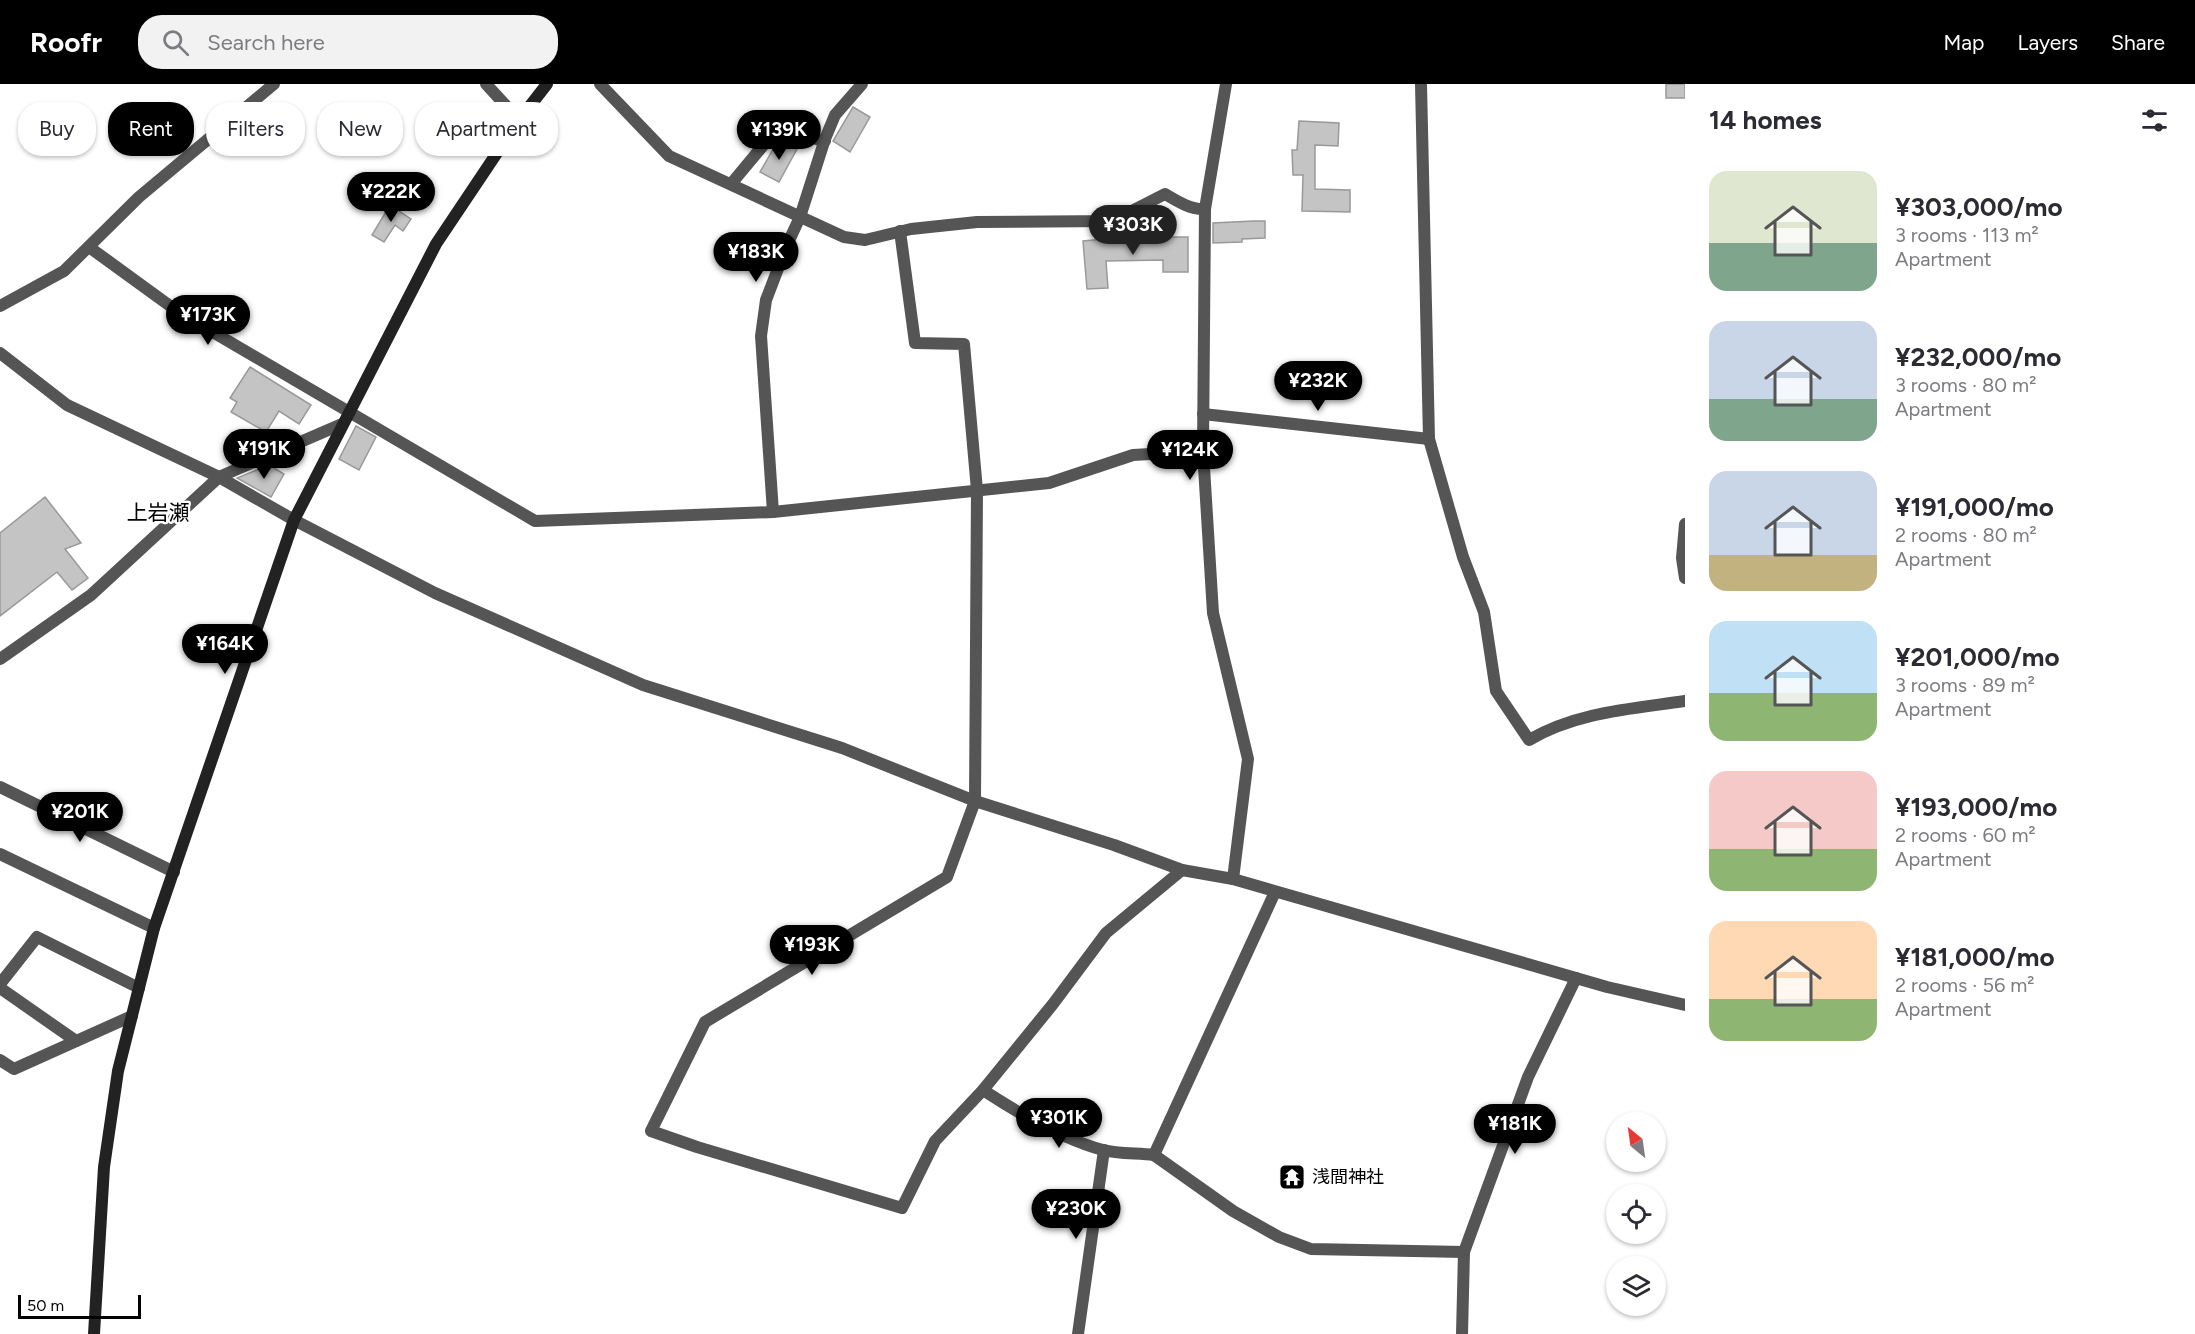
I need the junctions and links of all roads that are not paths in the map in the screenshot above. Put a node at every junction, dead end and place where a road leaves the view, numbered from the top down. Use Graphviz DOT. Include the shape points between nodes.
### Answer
graph roads {
  1 [pos="274,84"];
  2 [pos="486,84"];
  3 [pos="547,84"];
  4 [pos="600,84"];
  5 [pos="862,84"];
  6 [pos="1226,84"];
  7 [pos="1421,84"];
  8 [pos="502,102"];
  9 [pos="533,102"];
  10 [pos="825,141"];
  11 [pos="495,156"];
  12 [pos="731,184"];
  13 [pos="1205,209"];
  14 [pos="800,217"];
  15 [pos="900,231"];
  16 [pos="89,247"];
  17 [pos="0,306"];
  18 [pos="0,353"];
  19 [pos="349,412"];
  20 [pos="1203,414"];
  21 [pos="342,424"];
  22 [pos="1429,439"];
  23 [pos="1203,451"];
  24 [pos="219,477"];
  25 [pos="977,490"];
  26 [pos="773,512"];
  27 [pos="294,520"];
  28 [pos="1685,524"];
  29 [pos="1685,579"];
  30 [pos="0,659"];
  31 [pos="1685,701"];
  32 [pos="0,787"];
  33 [pos="975,801"];
  34 [pos="0,854"];
  35 [pos="1182,870"];
  36 [pos="174,872"];
  37 [pos="1233,879"];
  38 [pos="1275,892"];
  39 [pos="154,928"];
  40 [pos="1576,978"];
  41 [pos="0,986"];
  42 [pos="139,988"];
  43 [pos="1685,1005"];
  44 [pos="132,1016"];
  45 [pos="76,1041"];
  46 [pos="0,1060"];
  47 [pos="983,1090"];
  48 [pos="1104,1150"];
  49 [pos="1154,1155"];
  50 [pos="1464,1251"];
  51 [pos="94,1334"];
  52 [pos="1078,1334"];
  53 [pos="1461,1334"];
  1 -- 16 [label="street" via="139,197"];
  2 -- 8 [label="street"];
  3 -- 9 [label="street"];
  4 -- 12 [label="street" via="669,156"];
  5 -- 10 [label="street" via="835,115"];
  6 -- 13 [label="street"];
  7 -- 22 [label="street"];
  10 -- 12 [label="street" via="776,130"];
  10 -- 14 [label="street"];
  11 -- 19 [label="street" via="436,244"];
  12 -- 14 [label="street"];
  13 -- 15 [label="street" via="1166,194 1112,221 977,222"];
  13 -- 20 [label="street"];
  14 -- 15 [label="street" via="844,237 865,240"];
  14 -- 26 [label="street" via="766,300 761,336"];
  15 -- 25 [label="street" via="915,343 964,344"];
  16 -- 17 [label="street" via="64,271"];
  16 -- 19 [label="street" via="177,311"];
  18 -- 24 [label="street" via="67,405"];
  19 -- 21 [label="street"];
  19 -- 26 [label="street" via="535,520"];
  20 -- 22 [label="street"];
  20 -- 23 [label="street"];
  21 -- 24 [label="street"];
  21 -- 27 [label="street"];
  22 -- 31 [label="street" via="1463,557 1484,612 1496,691 1529,740 1551,727 1596,714"];
  23 -- 25 [label="street" via="1133,455 1049,483"];
  23 -- 37 [label="street" via="1213,613 1248,759"];
  24 -- 27 [label="street"];
  24 -- 30 [label="street" via="91,596"];
  25 -- 26 [label="street"];
  25 -- 33 [label="street"];
  27 -- 33 [label="street" via="435,593 643,685 842,748"];
  27 -- 36 [label="street"];
  28 -- 29 [label="street"];
  32 -- 36 [label="street"];
  33 -- 35 [label="street"];
  33 -- 47 [label="street" via="947,877 705,1023 651,1131 902,1208 935,1142"];
  34 -- 39 [label="street"];
  35 -- 37 [label="street"];
  35 -- 47 [label="street" via="1106,933"];
  36 -- 39 [label="street"];
  37 -- 38 [label="street"];
  38 -- 40 [label="street"];
  38 -- 49 [label="street"];
  39 -- 42 [label="street"];
  40 -- 43 [label="street"];
  40 -- 50 [label="street" via="1528,1077"];
  41 -- 42 [label="street" via="37,937"];
  41 -- 45 [label="street"];
  42 -- 44 [label="street"];
  44 -- 45 [label="street"];
  44 -- 51 [label="street" via="118,1071 104,1167"];
  45 -- 46 [label="street" via="14,1069"];
  47 -- 48 [label="street" via="1058,1132"];
  48 -- 49 [label="street"];
  48 -- 52 [label="street"];
  49 -- 50 [label="street" via="1233,1211 1279,1237 1311,1249"];
  50 -- 53 [label="street"];
}
